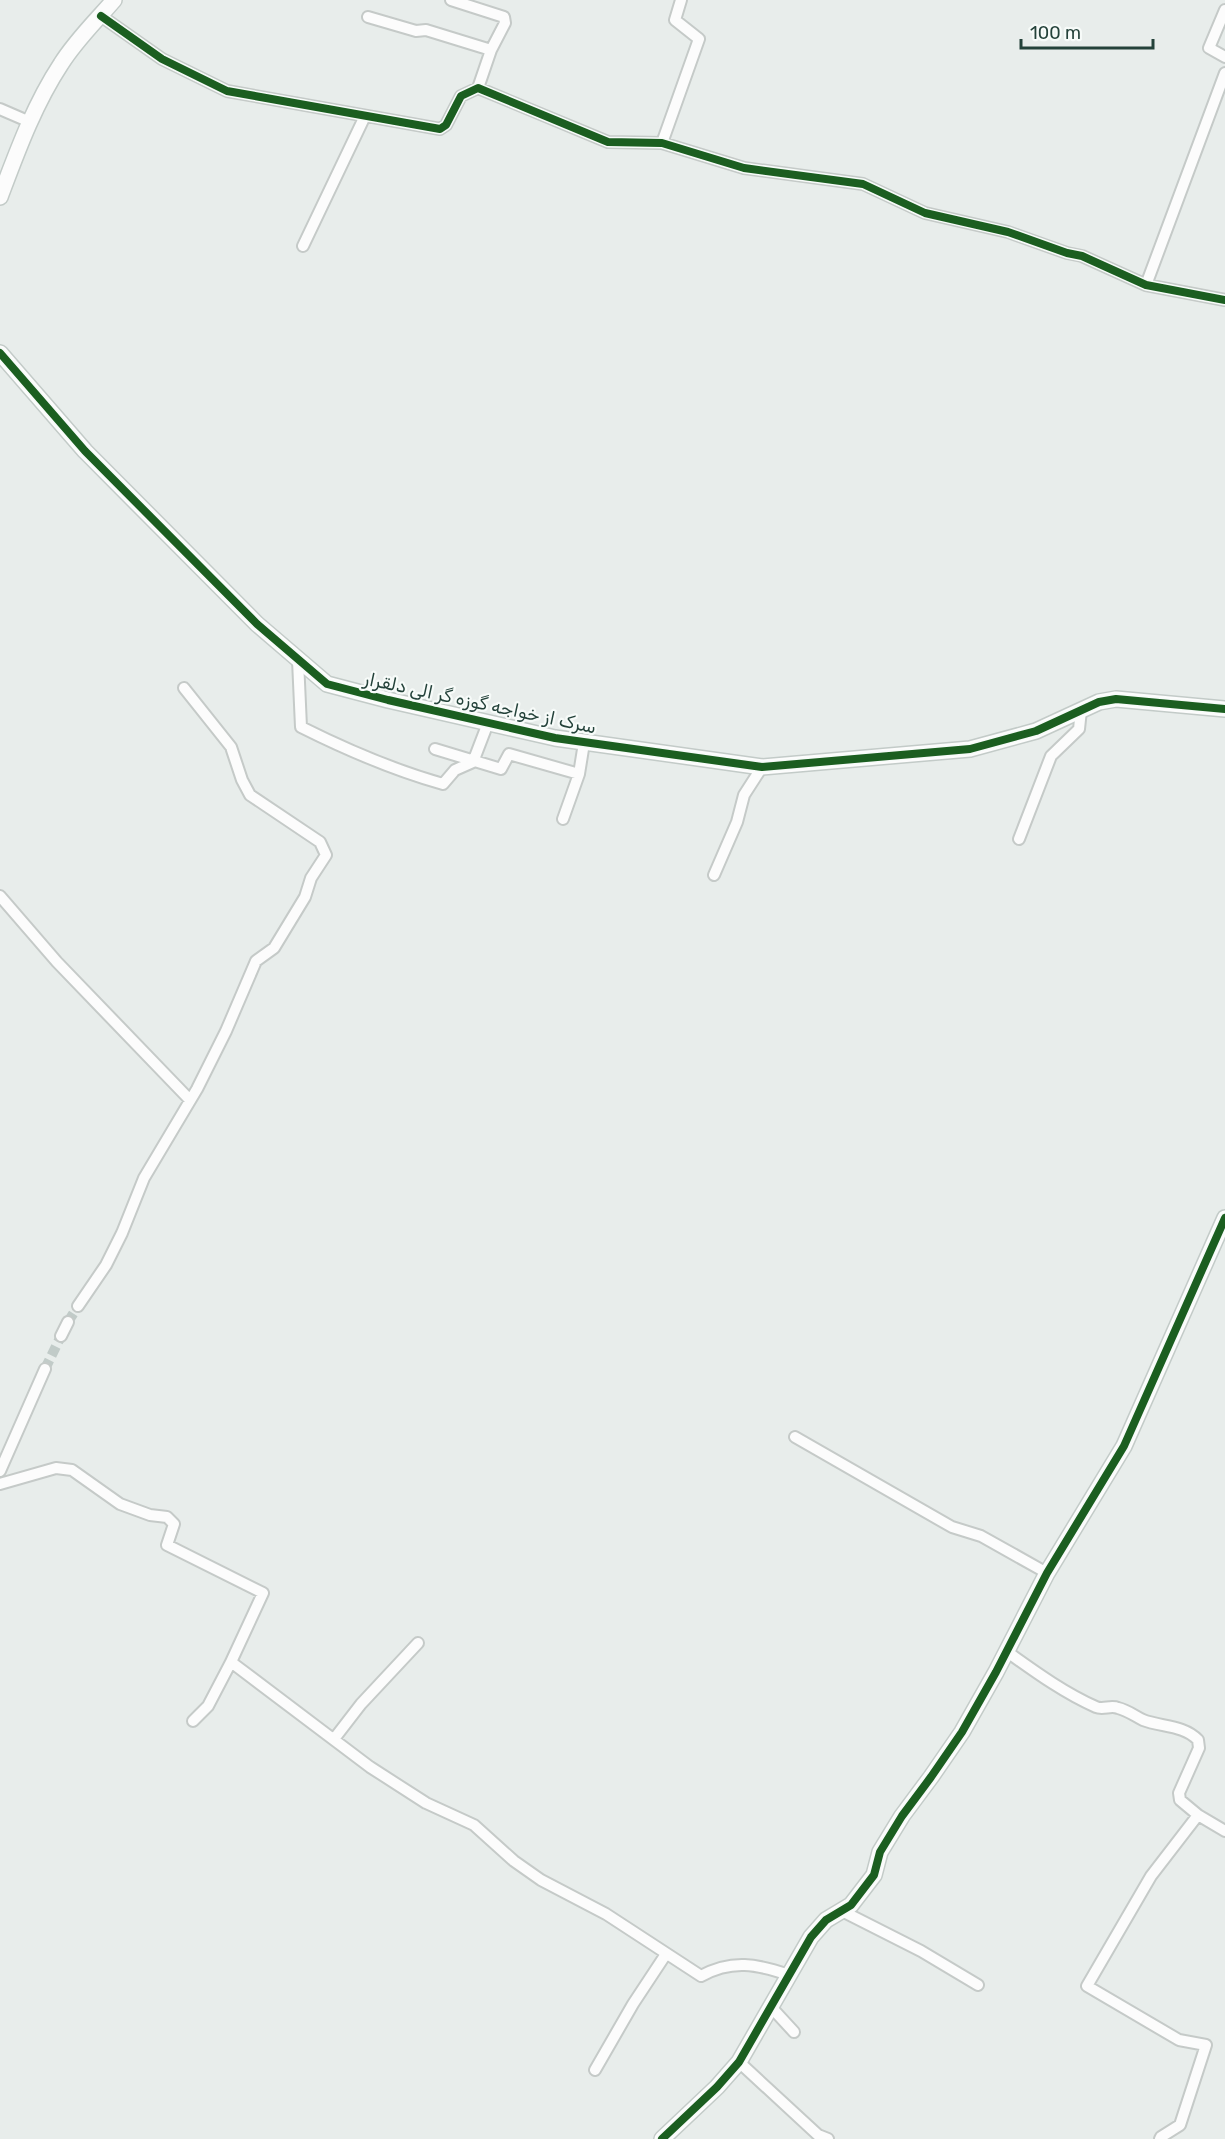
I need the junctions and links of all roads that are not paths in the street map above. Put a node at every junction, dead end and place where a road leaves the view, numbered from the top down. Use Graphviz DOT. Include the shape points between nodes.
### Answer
graph roads {
  1 [pos="114,0"];
  2 [pos="451,0"];
  3 [pos="681,0"];
  4 [pos="1225,10"];
  5 [pos="100,16"];
  6 [pos="368,17"];
  7 [pos="491,50"];
  8 [pos="1225,57"];
  9 [pos="1225,73"];
  10 [pos="478,88"];
  11 [pos="0,109"];
  12 [pos="365,116"];
  13 [pos="30,122"];
  14 [pos="662,143"];
  15 [pos="0,197"];
  16 [pos="303,246"];
  17 [pos="1146,285"];
  18 [pos="1225,300"];
  19 [pos="0,353"];
  20 [pos="298,660"];
  21 [pos="184,688"];
  22 [pos="1081,710"];
  23 [pos="1225,710"];
  24 [pos="488,723"];
  25 [pos="584,743"];
  26 [pos="435,749"];
  27 [pos="473,762"];
  28 [pos="762,767"];
  29 [pos="579,774"];
  30 [pos="563,819"];
  31 [pos="1019,839"];
  32 [pos="714,875"];
  33 [pos="0,896"];
  34 [pos="190,1100"];
  35 [pos="1225,1218"];
  36 [pos="78,1306"];
  37 [pos="68,1322"];
  38 [pos="61,1336"];
  39 [pos="45,1369"];
  40 [pos="795,1437"];
  41 [pos="0,1471"];
  42 [pos="0,1484"];
  43 [pos="1047,1573"];
  44 [pos="418,1643"];
  45 [pos="1006,1651"];
  46 [pos="231,1662"];
  47 [pos="193,1721"];
  48 [pos="334,1739"];
  49 [pos="1198,1815"];
  50 [pos="1225,1831"];
  51 [pos="842,1911"];
  52 [pos="666,1954"];
  53 [pos="789,1975"];
  54 [pos="978,1985"];
  55 [pos="771,2007"];
  56 [pos="795,2032"];
  57 [pos="739,2062"];
  58 [pos="595,2070"];
  59 [pos="662,2139"];
  60 [pos="828,2139"];
  61 [pos="1160,2139"];
  1 -- 5 [label="street"];
  2 -- 7 [label="street" via="504,17 505,23"];
  3 -- 14 [label="street" via="675,20 699,39"];
  4 -- 8 [label="street" via="1209,48"];
  5 -- 12 [label="street" via="162,59 227,91"];
  5 -- 13 [label="street" via="61,63"];
  6 -- 7 [label="street"];
  7 -- 10 [label="street"];
  9 -- 17 [label="street"];
  10 -- 12 [label="street" via="461,96 440,129"];
  10 -- 14 [label="street" via="608,142"];
  11 -- 13 [label="street"];
  12 -- 16 [label="street"];
  13 -- 15 [label="street"];
  14 -- 17 [label="street" via="744,168 863,184 924,213 1008,232 1082,256"];
  17 -- 18 [label="street"];
  19 -- 20 [label="street, سرک از خواجه گوزه گر الی دلقرار" via="85,451 257,624"];
  20 -- 24 [label="street, سرک از خواجه گوزه گر الی دلقرار" via="327,684"];
  20 -- 27 [label="street" via="301,727 353,753 443,784 455,770"];
  21 -- 34 [label="street" via="231,747 250,795 320,842 326,855 311,878 306,897 274,948 256,961"];
  22 -- 23 [label="street, سرک از خواجه گوزه گر الی دلقرار" via="1116,699"];
  22 -- 28 [label="street, سرک از خواجه گوزه گر الی دلقرار" via="1036,731 969,749"];
  22 -- 31 [label="street" via="1079,729 1051,756"];
  24 -- 25 [label="street, سرک از خواجه گوزه گر الی دلقرار"];
  24 -- 27 [label="street"];
  25 -- 28 [label="street, سرک از خواجه گوزه گر الی دلقرار"];
  25 -- 29 [label="street"];
  26 -- 27 [label="street"];
  27 -- 29 [label="street" via="501,769 509,754"];
  28 -- 32 [label="street" via="744,795"];
  29 -- 30 [label="street"];
  33 -- 34 [label="street" via="57,962"];
  34 -- 36 [label="street" via="144,1178 106,1265"];
  35 -- 43 [label="street" via="1124,1446"];
  37 -- 38 [label="street"];
  39 -- 41 [label="street"];
  40 -- 43 [label="street" via="952,1527 981,1536"];
  42 -- 46 [label="street" via="63,1467 120,1504 166,1517 174,1524 167,1545 263,1593"];
  43 -- 45 [label="street"];
  44 -- 48 [label="street"];
  45 -- 49 [label="street" via="1099,1708 1116,1707 1143,1720 1193,1734 1199,1748 1179,1793 1180,1800"];
  45 -- 51 [label="street" via="962,1732 880,1852 874,1875"];
  46 -- 47 [label="street" via="208,1706"];
  46 -- 48 [label="street"];
  48 -- 52 [label="street" via="426,1803 474,1825 541,1881 606,1914"];
  49 -- 50 [label="street"];
  49 -- 61 [label="street" via="1151,1876 1087,1986 1179,2040 1206,2045 1180,2125"];
  51 -- 53 [label="street" via="818,1928"];
  51 -- 54 [label="street"];
  52 -- 53 [label="street" via="701,1976 717,1968 743,1965 763,1966"];
  52 -- 58 [label="street"];
  53 -- 55 [label="street"];
  55 -- 56 [label="street"];
  55 -- 57 [label="street"];
  57 -- 59 [label="street"];
  57 -- 60 [label="street" via="818,2135"];
}
